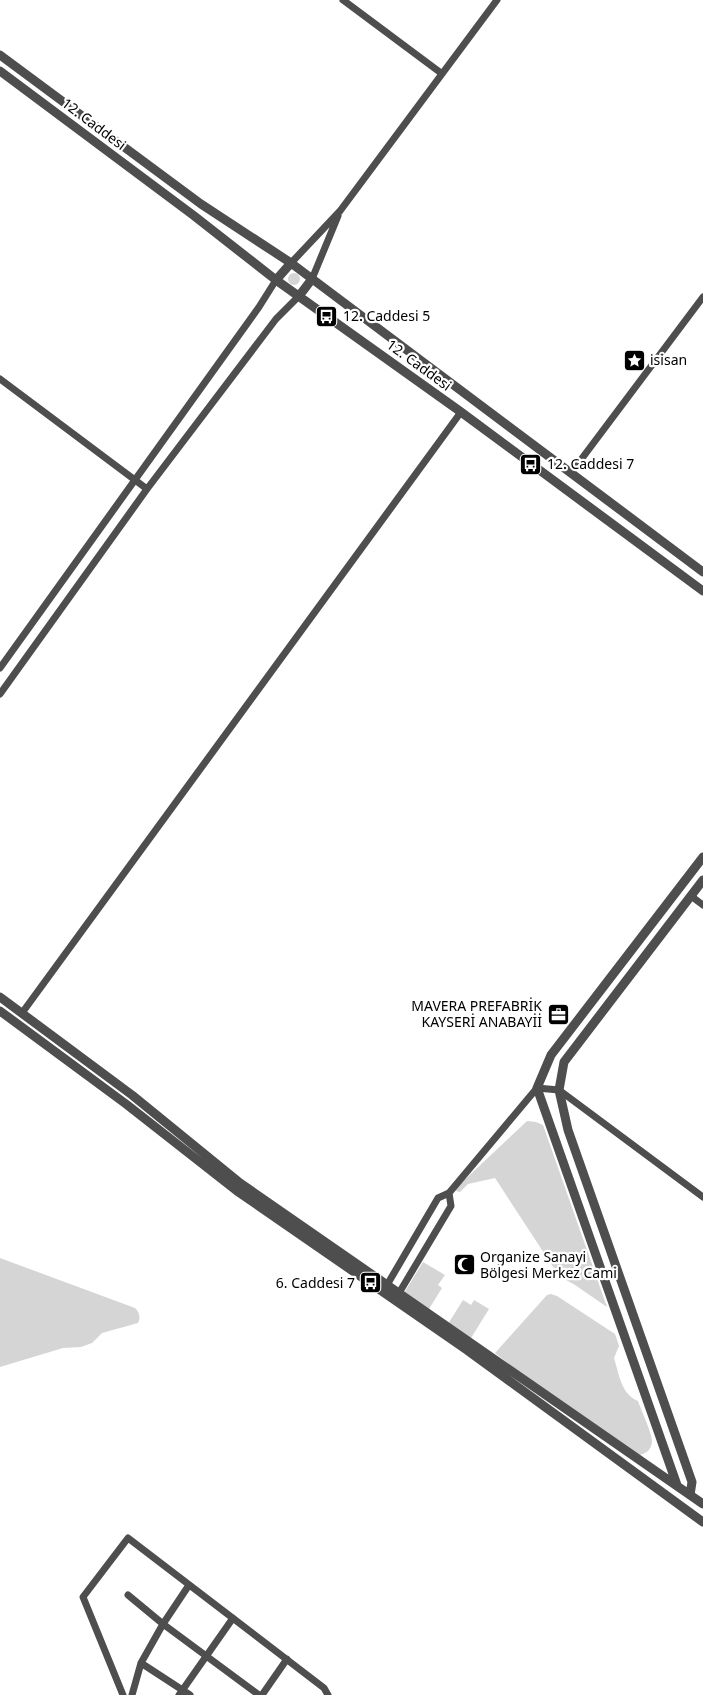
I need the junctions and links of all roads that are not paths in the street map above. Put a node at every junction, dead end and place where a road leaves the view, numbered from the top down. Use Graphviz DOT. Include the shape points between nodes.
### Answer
graph roads {
  1 [pos="343,0"];
  2 [pos="497,0"];
  3 [pos="0,55"];
  4 [pos="0,71"];
  5 [pos="442,73"];
  6 [pos="340,211"];
  7 [pos="291,263"];
  8 [pos="312,279"];
  9 [pos="276,280"];
  10 [pos="299,296"];
  11 [pos="703,297"];
  12 [pos="0,380"];
  13 [pos="461,412"];
  14 [pos="571,473"];
  15 [pos="136,480"];
  16 [pos="147,489"];
  17 [pos="703,572"];
  18 [pos="703,591"];
  19 [pos="0,667"];
  20 [pos="13,676"];
  21 [pos="0,694"];
  22 [pos="703,857"];
  23 [pos="703,880"];
  24 [pos="679,888"];
  25 [pos="690,896"];
  26 [pos="703,905"];
  27 [pos="0,997"];
  28 [pos="0,1011"];
  29 [pos="22,1013"];
  30 [pos="537,1088"];
  31 [pos="559,1090"];
  32 [pos="449,1193"];
  33 [pos="703,1197"];
  34 [pos="387,1285"];
  35 [pos="399,1294"];
  36 [pos="677,1485"];
  37 [pos="690,1494"];
  38 [pos="703,1504"];
  39 [pos="703,1522"];
  40 [pos="189,1585"];
  41 [pos="128,1595"];
  42 [pos="233,1618"];
  43 [pos="163,1624"];
  44 [pos="206,1656"];
  45 [pos="287,1659"];
  46 [pos="141,1663"];
  47 [pos="326,1691"];
  48 [pos="181,1693"];
  49 [pos="123,1695"];
  50 [pos="132,1695"];
  51 [pos="190,1695"];
  52 [pos="261,1695"];
  53 [pos="319,1695"];
  1 -- 5 [label="street"];
  2 -- 5 [label="street"];
  3 -- 7 [label="street, 12. Caddesi" via="201,204"];
  4 -- 9 [label="street, 12. Caddesi"];
  5 -- 6 [label="street"];
  6 -- 7 [label="street"];
  6 -- 8 [label="street"];
  7 -- 8 [label="street, 12. Caddesi"];
  7 -- 9 [label="street"];
  8 -- 10 [label="street"];
  8 -- 14 [label="street, 12. Caddesi"];
  9 -- 10 [label="street, 12. Caddesi"];
  9 -- 15 [label="street"];
  10 -- 13 [label="street, 12. Caddesi"];
  10 -- 16 [label="street" via="276,319"];
  11 -- 14 [label="street"];
  12 -- 15 [label="street"];
  13 -- 18 [label="street, 12. Caddesi"];
  13 -- 29 [label="street"];
  14 -- 17 [label="street, 12. Caddesi"];
  15 -- 16 [label="street"];
  15 -- 19 [label="street"];
  16 -- 20 [label="street"];
  19 -- 20 [label="street"];
  20 -- 21 [label="street"];
  22 -- 24 [label="street"];
  23 -- 25 [label="street"];
  24 -- 25 [label="street"];
  24 -- 30 [label="street" via="552,1055"];
  25 -- 26 [label="street"];
  25 -- 31 [label="street" via="564,1062"];
  27 -- 29 [label="street"];
  28 -- 39 [label="street" via="236,1191 467,1350"];
  29 -- 34 [label="street" via="132,1095 240,1183"];
  30 -- 31 [label="street"];
  30 -- 32 [label="street"];
  30 -- 36 [label="street"];
  31 -- 33 [label="street"];
  31 -- 37 [label="street" via="568,1130 692,1482"];
  32 -- 34 [label="street" via="438,1198"];
  32 -- 35 [label="street" via="452,1206"];
  34 -- 35 [label="street"];
  35 -- 36 [label="street"];
  36 -- 37 [label="street"];
  37 -- 38 [label="street"];
  40 -- 42 [label="street"];
  40 -- 43 [label="street"];
  40 -- 49 [label="street" via="128,1538 83,1597"];
  41 -- 43 [label="street"];
  42 -- 44 [label="street"];
  42 -- 45 [label="street"];
  43 -- 44 [label="street"];
  43 -- 46 [label="street"];
  44 -- 48 [label="street"];
  44 -- 52 [label="street"];
  45 -- 47 [label="street"];
  45 -- 52 [label="street"];
  46 -- 48 [label="street"];
  46 -- 50 [label="street"];
  47 -- 53 [label="street"];
  48 -- 51 [label="street"];
}
